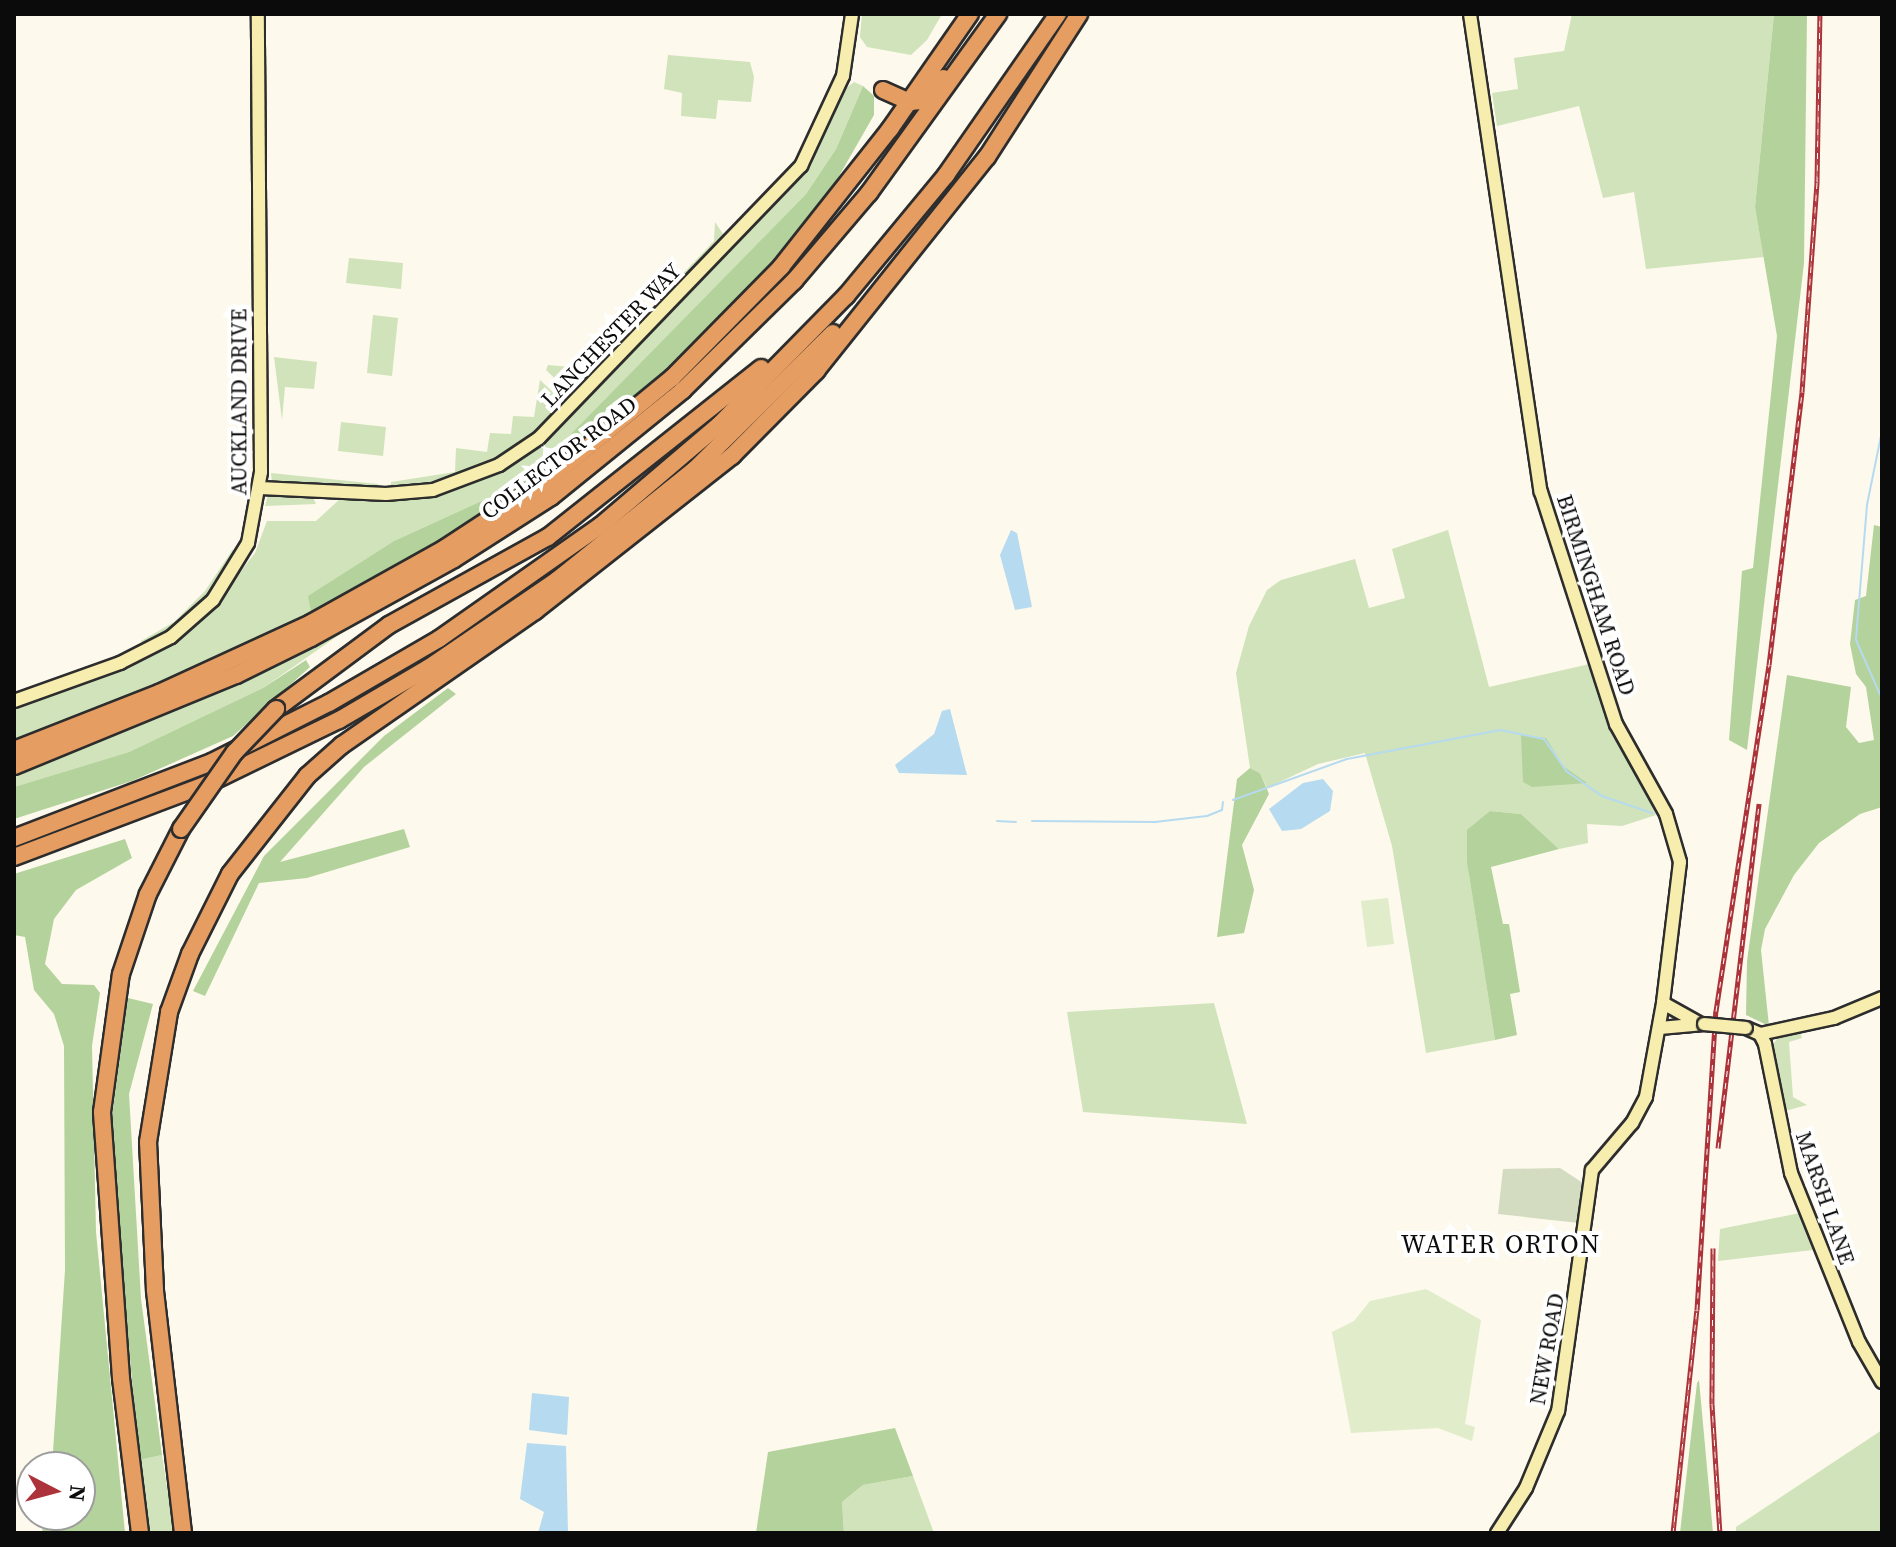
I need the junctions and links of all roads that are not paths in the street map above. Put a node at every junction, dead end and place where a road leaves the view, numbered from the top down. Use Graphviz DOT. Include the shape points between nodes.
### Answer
graph roads {
  1 [pos="258,14"];
  2 [pos="852,14"];
  3 [pos="970,14"];
  4 [pos="996,14"];
  5 [pos="1058,14"];
  6 [pos="1079,14"];
  7 [pos="1470,14"];
  8 [pos="883,90"];
  9 [pos="910,102"];
  10 [pos="916,244"];
  11 [pos="846,296"];
  12 [pos="260,488"];
  13 [pos="14,701"];
  14 [pos="14,750"];
  15 [pos="14,766"];
  16 [pos="14,838"];
  17 [pos="14,857"];
  18 [pos="1882,998"];
  19 [pos="1663,1003"];
  20 [pos="1702,1023"];
  21 [pos="1660,1028"];
  22 [pos="1760,1034"];
  23 [pos="1597,1159"];
  24 [pos="1882,1382"];
  25 [pos="140,1533"];
  26 [pos="183,1533"];
  27 [pos="1497,1533"];
  1 -- 12 [label="main road, AUCKLAND DRIVE"];
  2 -- 12 [label="main road, LANCHESTER WAY" via="843,76 801,166 539,438 499,465 433,490 386,494"];
  3 -- 9 [label="highway, COLLECTOR ROAD"];
  4 -- 9 [label="highway" via="933,92"];
  4 -- 15 [label="highway, COLLECTOR ROAD" via="878,182 794,281 683,390 551,497 454,559 311,638 185,697"];
  5 -- 11 [label="highway" via="955,163"];
  6 -- 10 [label="highway" via="987,157"];
  7 -- 19 [label="main road, BIRMINGHAM ROAD" via="1541,492 1616,724 1666,814 1680,862"];
  8 -- 9 [label="highway"];
  9 -- 14 [label="highway, COLLECTOR ROAD" via="813,229 728,324 544,483 445,548 311,623 159,693"];
  10 -- 17 [label="highway" via="802,366 694,470 493,625 339,720 218,778"];
  10 -- 26 [label="highway" via="816,371 732,456 535,611 342,745 307,776 230,874 190,954 169,1012 148,1142 155,1290"];
  11 -- 16 [label="highway" via="720,424 653,481 521,584 439,639 212,762"];
  11 -- 25 [label="highway, bridge" via="602,499 548,537 389,625 276,709 234,753 181,829 148,894 121,974 102,1112 121,1378"];
  12 -- 13 [label="main road, AUCKLAND DRIVE" via="243,554 213,600 189,624 135,657"];
  18 -- 22 [label="main road" via="1834,1018"];
  19 -- 20 [label="main road"];
  19 -- 21 [label="main road, BIRMINGHAM ROAD"];
  20 -- 21 [label="main road"];
  20 -- 22 [label="main road, bridge"];
  21 -- 23 [label="main road, BIRMINGHAM ROAD" via="1642,1107"];
  22 -- 24 [label="main road, MARSH LANE" via="1791,1173 1859,1342"];
  23 -- 27 [label="main road, NEW ROAD" via="1558,1411 1526,1488"];
}
